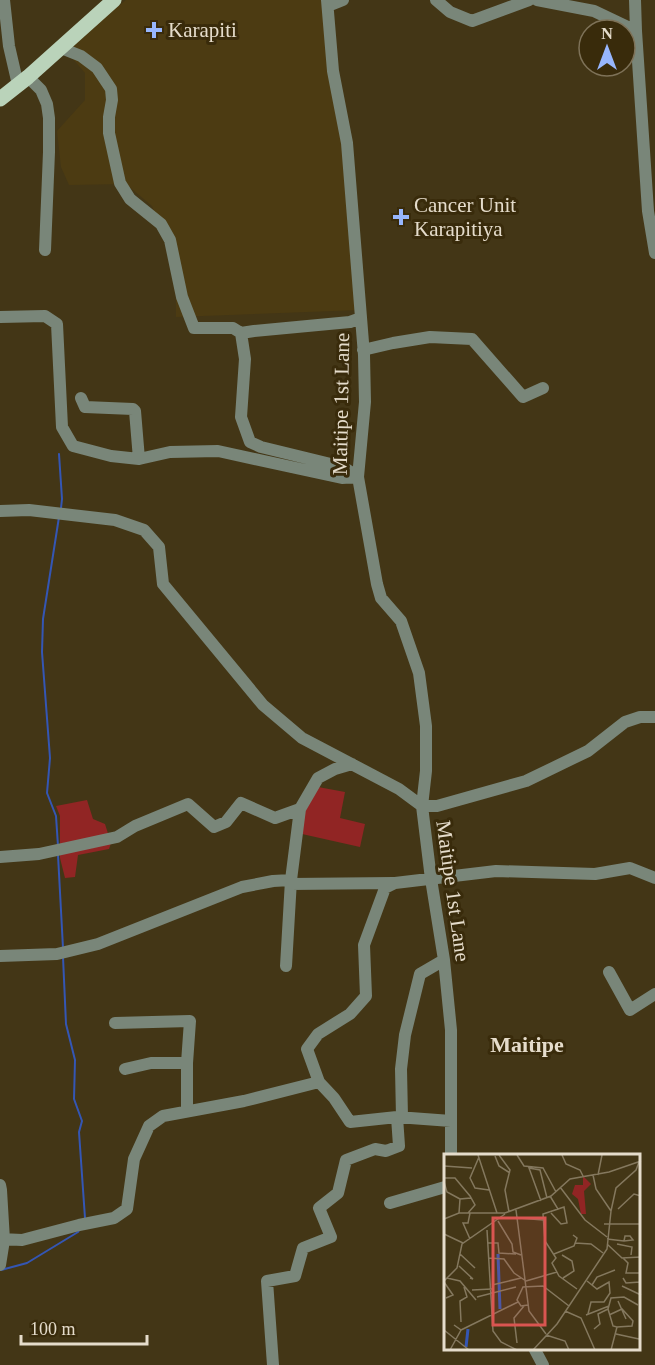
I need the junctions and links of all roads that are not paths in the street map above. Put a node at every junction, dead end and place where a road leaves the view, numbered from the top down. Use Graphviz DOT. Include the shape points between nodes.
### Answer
graph roads {
  1 [pos="4,0"];
  2 [pos="114,0"];
  3 [pos="343,0"];
  4 [pos="436,0"];
  5 [pos="529,0"];
  6 [pos="537,0"];
  7 [pos="636,0"];
  8 [pos="328,3"];
  9 [pos="608,18"];
  10 [pos="636,18"];
  11 [pos="637,47"];
  12 [pos="61,48"];
  13 [pos="23,81"];
  14 [pos="0,99"];
  15 [pos="45,250"];
  16 [pos="655,254"];
  17 [pos="0,317"];
  18 [pos="361,318"];
  19 [pos="242,333"];
  20 [pos="363,351"];
  21 [pos="543,388"];
  22 [pos="81,398"];
  23 [pos="139,459"];
  24 [pos="358,477"];
  25 [pos="0,511"];
  26 [pos="655,717"];
  27 [pos="352,764"];
  28 [pos="422,806"];
  29 [pos="300,809"];
  30 [pos="0,857"];
  31 [pos="655,878"];
  32 [pos="431,879"];
  33 [pos="291,882"];
  34 [pos="395,883"];
  35 [pos="0,956"];
  36 [pos="444,960"];
  37 [pos="286,966"];
  38 [pos="609,972"];
  39 [pos="655,994"];
  40 [pos="115,1023"];
  41 [pos="187,1063"];
  42 [pos="125,1069"];
  43 [pos="319,1082"];
  44 [pos="187,1111"];
  45 [pos="400,1117"];
  46 [pos="451,1121"];
  47 [pos="452,1154"];
  48 [pos="0,1185"];
  49 [pos="444,1187"];
  50 [pos="390,1203"];
  51 [pos="2,1240"];
  52 [pos="0,1265"];
  53 [pos="535,1350"];
  54 [pos="273,1365"];
  55 [pos="543,1365"];
  1 -- 13 [label="street" via="9,46"];
  2 -- 12 [label="main road"];
  3 -- 8 [label="street"];
  4 -- 5 [label="street" via="450,12 472,21"];
  6 -- 9 [label="street" via="594,11"];
  7 -- 10 [label="street"];
  8 -- 18 [label="street, Maitipe 1st Lane" via="333,71 347,143"];
  11 -- 16 [label="street" via="648,211"];
  12 -- 13 [label="main road"];
  12 -- 19 [label="street" via="97,68 111,89 109,133 120,183 130,199 161,224 170,240 182,297 194,328 233,328"];
  13 -- 14 [label="main road"];
  13 -- 15 [label="street" via="41,90 49,118"];
  17 -- 23 [label="street" via="45,316 57,324 62,427 73,446"];
  18 -- 19 [label="street"];
  18 -- 20 [label="street, Maitipe 1st Lane"];
  19 -- 24 [label="street" via="245,359 241,417 250,442 343,467"];
  20 -- 21 [label="street" via="430,337 472,339 523,397"];
  20 -- 24 [label="street, Maitipe 1st Lane" via="364,402"];
  22 -- 23 [label="street" via="85,407 135,411"];
  23 -- 24 [label="street" via="170,452 218,451 342,478"];
  24 -- 28 [label="street, Maitipe 1st Lane" via="377,585 381,597 401,621 420,673 426,726"];
  25 -- 27 [label="street" via="29,510 115,520 144,530 159,547 163,584 263,705 302,738"];
  26 -- 28 [label="street" via="625,722 588,752 526,781 437,806"];
  27 -- 28 [label="street"];
  27 -- 29 [label="street" via="318,778"];
  28 -- 32 [label="street, Maitipe 1st Lane"];
  29 -- 30 [label="street" via="274,818 241,802 226,822 214,826 188,804 117,837 39,854"];
  29 -- 33 [label="street"];
  31 -- 32 [label="street" via="630,868 595,874 496,871"];
  32 -- 34 [label="street"];
  32 -- 36 [label="street, Maitipe 1st Lane"];
  33 -- 34 [label="street"];
  33 -- 35 [label="street" via="242,887 98,944 57,954"];
  33 -- 37 [label="street"];
  34 -- 43 [label="street" via="385,888 364,945 366,996 350,1014 318,1034 307,1049"];
  36 -- 45 [label="street" via="420,974 405,1035"];
  36 -- 46 [label="street, Maitipe 1st Lane" via="451,1030"];
  38 -- 39 [label="street" via="630,1010"];
  40 -- 41 [label="street" via="190,1021"];
  41 -- 42 [label="street" via="151,1063"];
  41 -- 44 [label="street"];
  43 -- 44 [label="street"];
  43 -- 45 [label="street" via="350,1122"];
  44 -- 51 [label="street" via="163,1116 149,1126 134,1159 127,1209 114,1218 22,1240"];
  45 -- 46 [label="street"];
  45 -- 54 [label="street" via="399,1146 386,1151 375,1149 346,1160 338,1194 319,1208 331,1237 303,1248 295,1276 267,1281"];
  46 -- 47 [label="street, Maitipe 1st Lane"];
  48 -- 51 [label="street"];
  49 -- 50 [label="street"];
  51 -- 52 [label="street"];
  53 -- 55 [label="street"];
}
